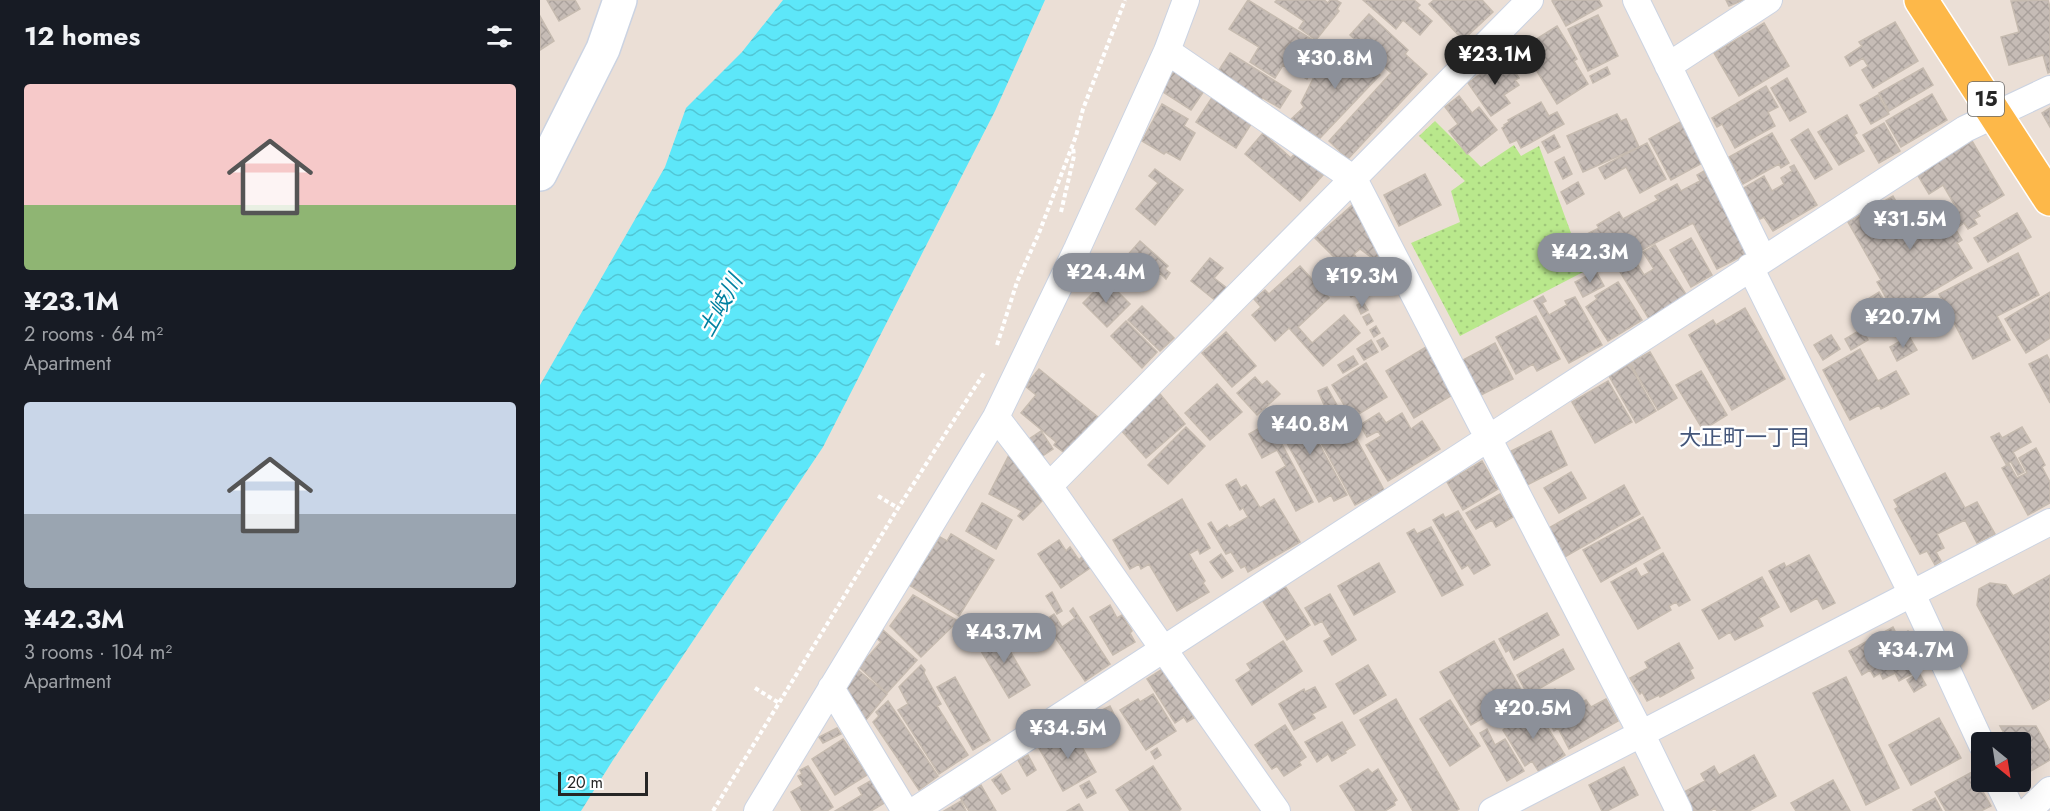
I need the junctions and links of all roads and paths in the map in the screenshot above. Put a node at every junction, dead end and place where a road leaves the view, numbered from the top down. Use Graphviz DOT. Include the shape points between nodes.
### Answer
graph roads {
  1 [pos="620,0"];
  2 [pos="1125,0"];
  3 [pos="1185,0"];
  4 [pos="1530,0"];
  5 [pos="1636,0"];
  6 [pos="1768,0"];
  7 [pos="1921,0"];
  8 [pos="1167,51"];
  9 [pos="1668,66"];
  10 [pos="2050,89"];
  11 [pos="1996,114"];
  12 [pos="540,174"];
  13 [pos="1354,179"];
  14 [pos="2050,199"];
  15 [pos="1756,263"];
  16 [pos="995,355"];
  17 [pos="989,363"];
  18 [pos="996,417"];
  19 [pos="1487,439"];
  20 [pos="1048,486"];
  21 [pos="878,496"];
  22 [pos="898,508"];
  23 [pos="895,513"];
  24 [pos="901,517"];
  25 [pos="2050,522"];
  26 [pos="1912,594"];
  27 [pos="1163,648"];
  28 [pos="755,688"];
  29 [pos="831,688"];
  30 [pos="779,703"];
  31 [pos="1976,732"];
  32 [pos="1642,735"];
  33 [pos="2050,790"];
  34 [pos="2003,792"];
  35 [pos="713,811"];
  36 [pos="757,811"];
  37 [pos="905,811"];
  38 [pos="914,811"];
  39 [pos="1277,811"];
  40 [pos="1492,811"];
  41 [pos="1679,811"];
  42 [pos="2012,811"];
  43 [pos="2028,811"];
  1 -- 12 [label="main road" via="603,49"];
  2 -- 16 [label="path" via="1039,233 1017,282"];
  3 -- 8 [label="street"];
  4 -- 13 [label="street"];
  5 -- 9 [label="street"];
  6 -- 9 [label="street"];
  7 -- 11 [label="main road, 15"];
  8 -- 13 [label="street"];
  8 -- 18 [label="street"];
  9 -- 15 [label="street"];
  10 -- 11 [label="street"];
  11 -- 14 [label="main road, 15"];
  11 -- 15 [label="street" via="1965,129"];
  13 -- 19 [label="street"];
  13 -- 20 [label="street"];
  15 -- 19 [label="street"];
  15 -- 26 [label="street"];
  17 -- 22 [label="path"];
  18 -- 20 [label="street"];
  18 -- 29 [label="street"];
  19 -- 27 [label="street"];
  19 -- 32 [label="street"];
  20 -- 27 [label="street"];
  21 -- 22 [label="path"];
  22 -- 23 [label="path"];
  23 -- 24 [label="path"];
  23 -- 30 [label="path"];
  25 -- 26 [label="street"];
  26 -- 31 [label="street"];
  26 -- 32 [label="street"];
  27 -- 38 [label="street"];
  27 -- 39 [label="street"];
  28 -- 30 [label="path"];
  29 -- 36 [label="street"];
  29 -- 37 [label="street"];
  30 -- 35 [label="path"];
  32 -- 40 [label="street"];
  32 -- 41 [label="street"];
  33 -- 43 [label="street"];
  34 -- 42 [label="street"];
}
